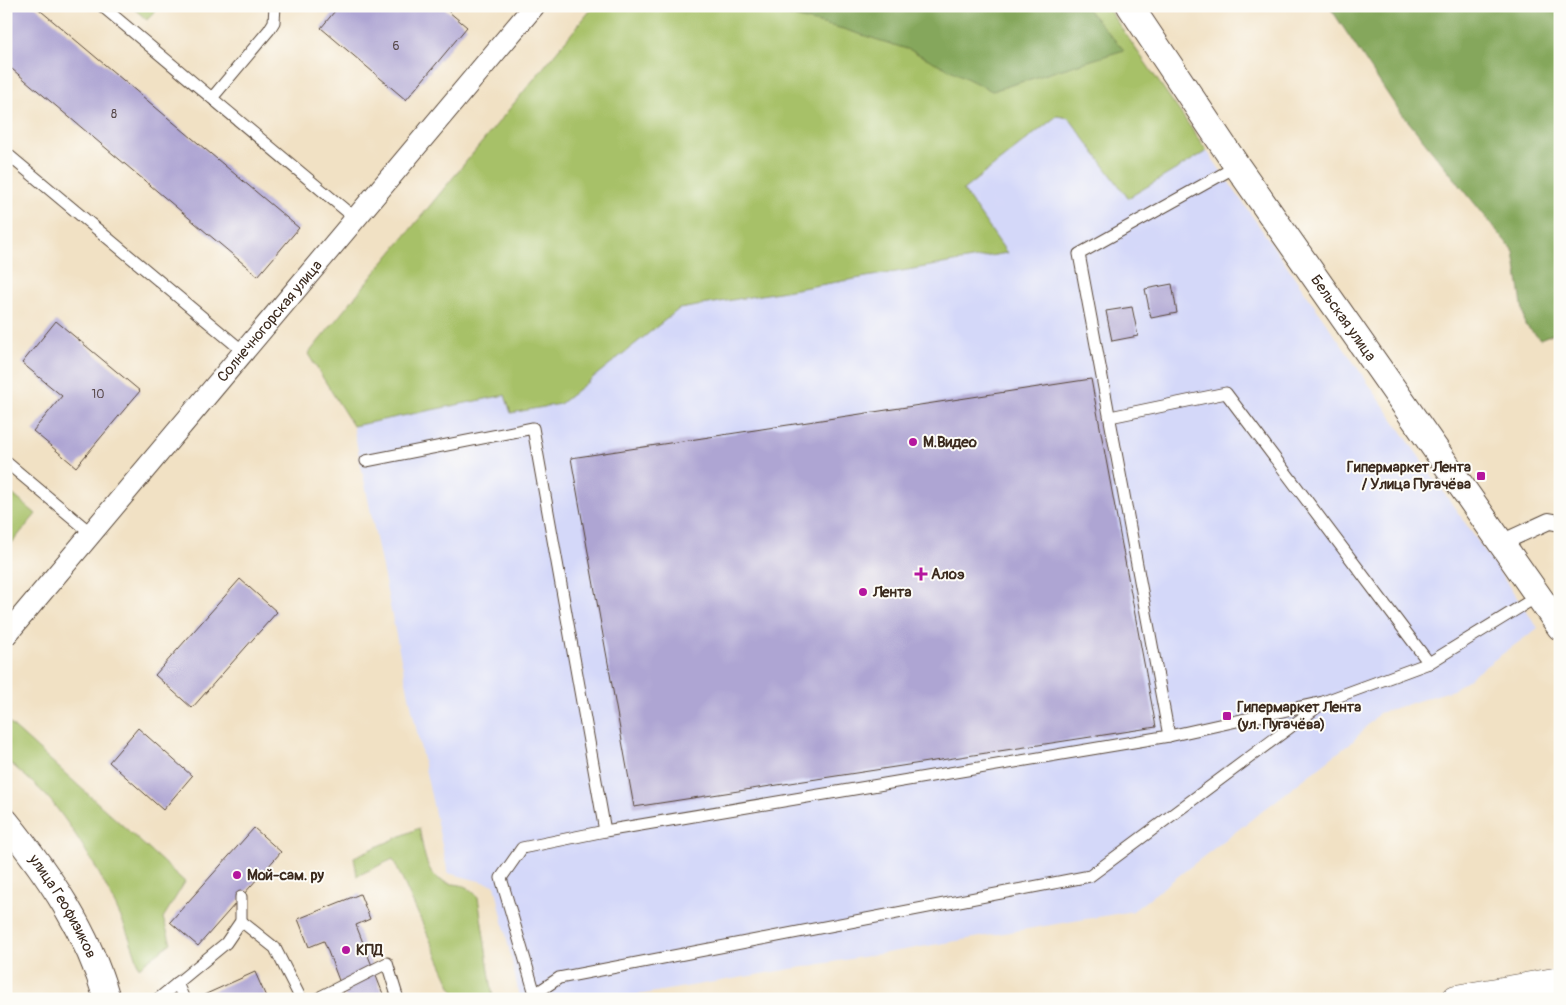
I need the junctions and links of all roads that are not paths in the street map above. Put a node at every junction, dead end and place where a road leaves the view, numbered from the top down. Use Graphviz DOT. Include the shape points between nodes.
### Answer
graph roads {
  1 [pos="102,6"];
  2 [pos="275,6"];
  3 [pos="534,6"];
  4 [pos="1130,6"];
  5 [pos="212,98"];
  6 [pos="6,153"];
  7 [pos="1237,166"];
  8 [pos="356,219"];
  9 [pos="244,352"];
  10 [pos="1110,417"];
  11 [pos="366,461"];
  12 [pos="6,462"];
  13 [pos="1560,523"];
  14 [pos="92,534"];
  15 [pos="1501,543"];
  16 [pos="1538,596"];
  17 [pos="1560,627"];
  18 [pos="6,635"];
  19 [pos="1428,663"];
  20 [pos="1323,702"];
  21 [pos="1169,736"];
  22 [pos="6,822"];
  23 [pos="605,831"];
  24 [pos="241,897"];
  25 [pos="241,921"];
  26 [pos="1560,981"];
  27 [pos="177,983"];
  28 [pos="535,996"];
  29 [pos="107,999"];
  30 [pos="158,999"];
  31 [pos="184,999"];
  32 [pos="301,999"];
  33 [pos="324,999"];
  34 [pos="398,999"];
  35 [pos="1456,999"];
  1 -- 5 [label="lane"];
  2 -- 5 [label="lane" via="274,22 269,30"];
  3 -- 8 [label="street, Солнечногорская улица"];
  4 -- 7 [label="street, Бельская улица"];
  5 -- 8 [label="lane"];
  6 -- 9 [label="lane"];
  7 -- 10 [label="lane" via="1079,254"];
  7 -- 15 [label="street, Бельская улица"];
  8 -- 9 [label="street, Солнечногорская улица"];
  9 -- 14 [label="street, Солнечногорская улица"];
  10 -- 19 [label="lane" via="1226,394"];
  10 -- 21 [label="lane"];
  11 -- 23 [label="lane" via="533,428"];
  12 -- 14 [label="lane"];
  13 -- 15 [label="street" via="1549,521"];
  14 -- 18 [label="street, Солнечногорская улица"];
  15 -- 16 [label="street, Бельская улица"];
  16 -- 17 [label="street, Бельская улица"];
  16 -- 19 [label="lane"];
  19 -- 20 [label="lane"];
  20 -- 21 [label="lane"];
  20 -- 28 [label="lane" via="1090,876 559,978"];
  21 -- 23 [label="lane"];
  22 -- 29 [label="street, улица Геофизиков" via="53,883 79,928"];
  23 -- 28 [label="lane" via="522,848 501,878"];
  24 -- 25 [label="lane"];
  25 -- 27 [label="lane" via="226,942"];
  25 -- 32 [label="lane" via="275,948"];
  26 -- 35 [label="main road"];
  27 -- 30 [label="lane"];
  27 -- 31 [label="lane"];
  33 -- 34 [label="lane" via="322,996 387,963"];
}
